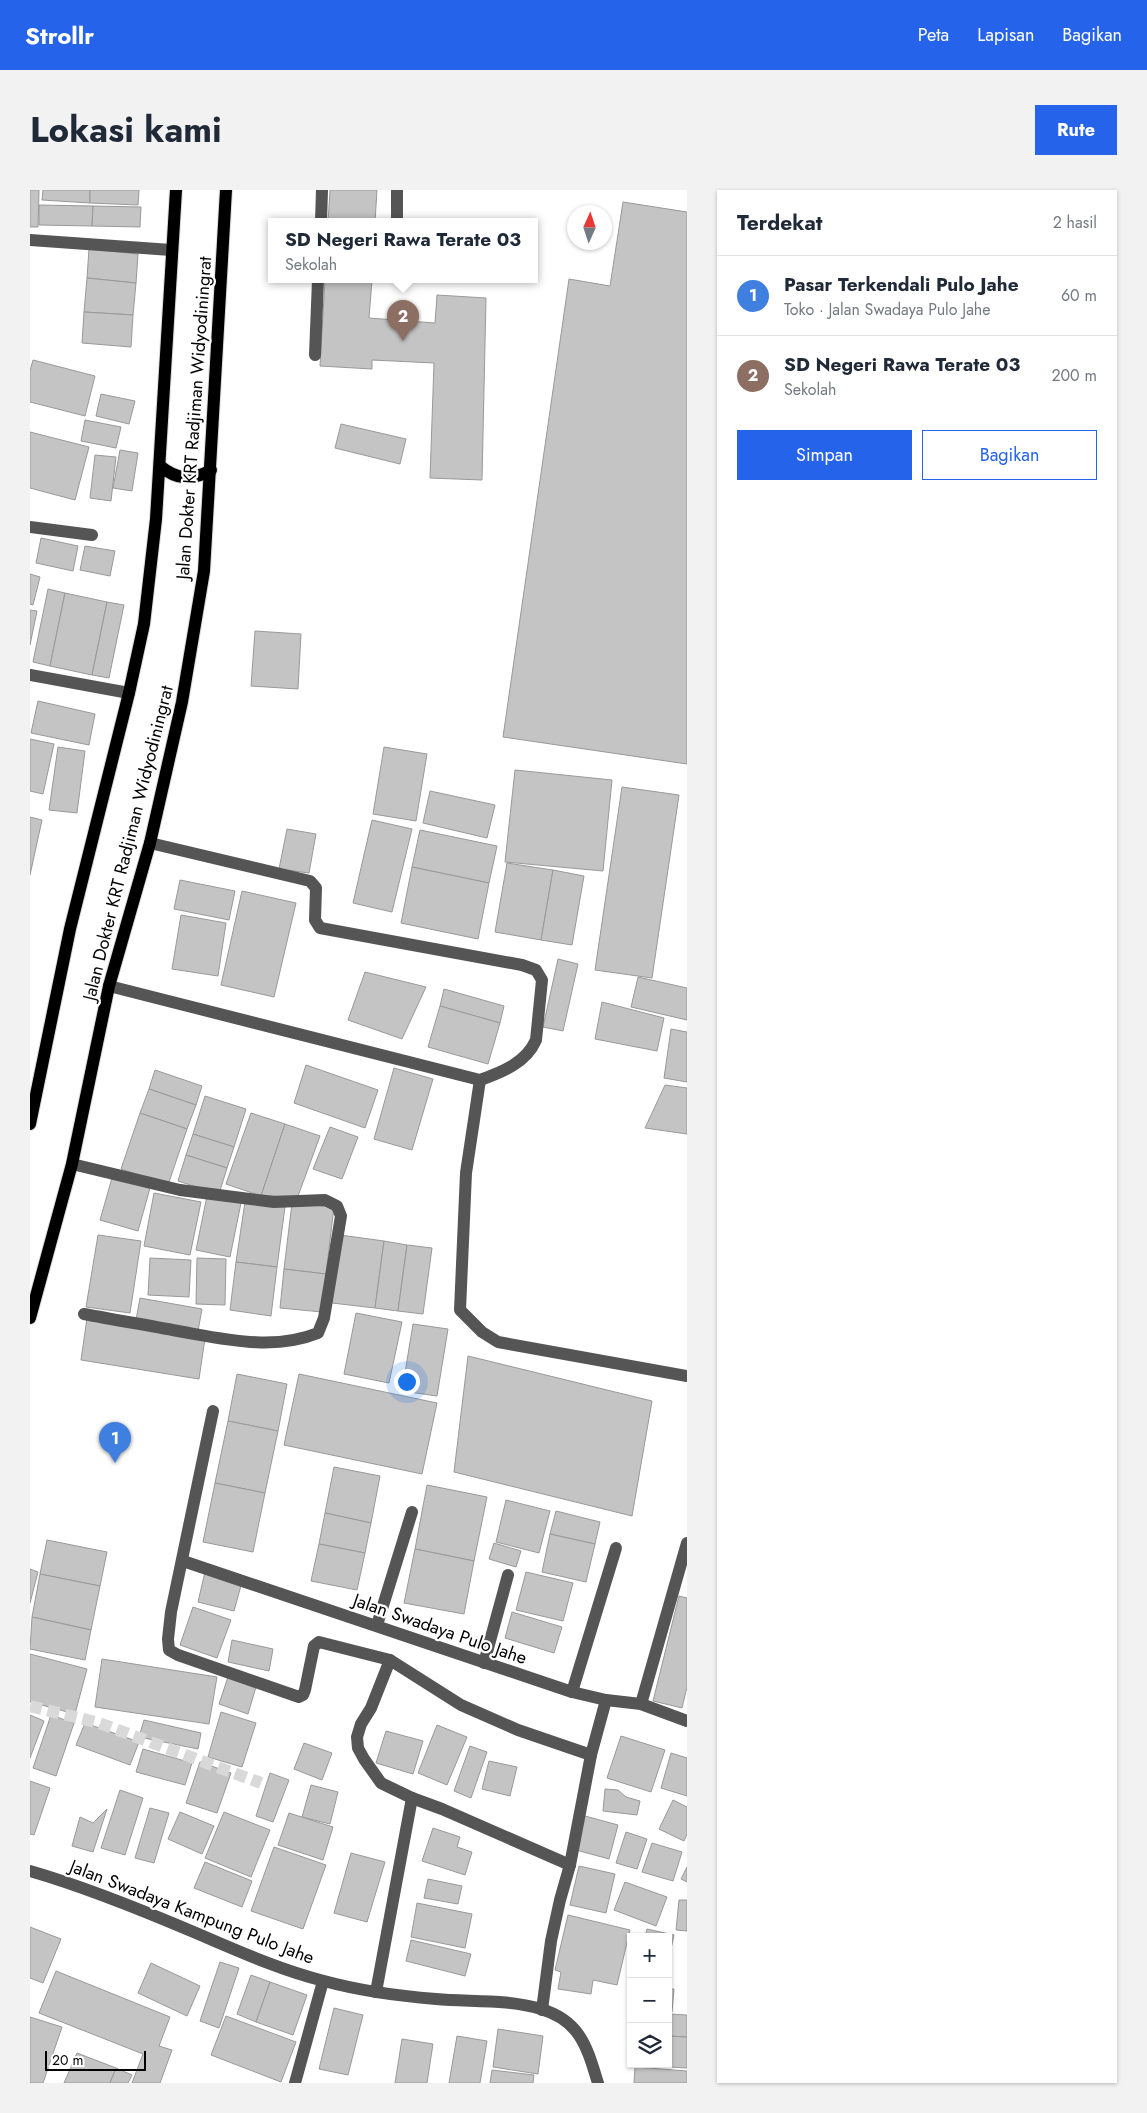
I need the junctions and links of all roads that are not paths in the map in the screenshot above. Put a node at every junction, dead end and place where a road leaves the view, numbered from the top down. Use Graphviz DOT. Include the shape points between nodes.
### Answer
graph roads {
  1 [pos="176,190"];
  2 [pos="226,190"];
  3 [pos="322,190"];
  4 [pos="397,190"];
  5 [pos="321,218"];
  6 [pos="397,218"];
  7 [pos="30,240"];
  8 [pos="171,250"];
  9 [pos="318,283"];
  10 [pos="315,355"];
  11 [pos="160,466"];
  12 [pos="211,470"];
  13 [pos="30,527"];
  14 [pos="92,536"];
  15 [pos="30,675"];
  16 [pos="129,693"];
  17 [pos="150,842"];
  18 [pos="109,986"];
  19 [pos="480,1080"];
  20 [pos="30,1124"];
  21 [pos="72,1164"];
  22 [pos="84,1314"];
  23 [pos="30,1318"];
  24 [pos="687,1376"];
  25 [pos="213,1411"];
  26 [pos="412,1512"];
  27 [pos="687,1543"];
  28 [pos="616,1548"];
  29 [pos="183,1561"];
  30 [pos="508,1575"];
  31 [pos="377,1625"];
  32 [pos="390,1660"];
  33 [pos="484,1663"];
  34 [pos="572,1692"];
  35 [pos="606,1700"];
  36 [pos="641,1704"];
  37 [pos="687,1721"];
  38 [pos="591,1755"];
  39 [pos="412,1798"];
  40 [pos="570,1865"];
  41 [pos="30,1871"];
  42 [pos="323,1981"];
  43 [pos="376,1992"];
  44 [pos="542,2010"];
  45 [pos="295,2083"];
  46 [pos="598,2083"];
  1 -- 8 [label="main road, Jalan Dokter KRT Radjiman Widyodiningrat"];
  2 -- 12 [label="main road, Jalan Dokter KRT Radjiman Widyodiningrat"];
  3 -- 5 [label="street"];
  4 -- 6 [label="street"];
  7 -- 8 [label="street"];
  8 -- 11 [label="main road, Jalan Dokter KRT Radjiman Widyodiningrat"];
  9 -- 10 [label="street"];
  11 -- 12 [label="main road" via="170,475 184,478 198,477"];
  11 -- 16 [label="main road, Jalan Dokter KRT Radjiman Widyodiningrat" via="154,548"];
  12 -- 17 [label="main road, Jalan Dokter KRT Radjiman Widyodiningrat" via="202,580 182,702"];
  13 -- 14 [label="street"];
  15 -- 16 [label="street"];
  16 -- 20 [label="main road, Jalan Dokter KRT Radjiman Widyodiningrat" via="70,929"];
  17 -- 18 [label="main road, Jalan Dokter KRT Radjiman Widyodiningrat"];
  17 -- 19 [label="street" via="310,881 316,888 315,920 320,928 536,970 542,980 533,1047 504,1071"];
  18 -- 19 [label="street"];
  18 -- 21 [label="main road, Jalan Dokter KRT Radjiman Widyodiningrat"];
  19 -- 24 [label="street" via="466,1173 460,1310 482,1332 498,1342"];
  21 -- 22 [label="street" via="180,1190 243,1199 274,1202 325,1200 337,1206 341,1216 324,1318 318,1333 306,1338 275,1342 227,1340"];
  21 -- 23 [label="main road, Jalan Dokter KRT Radjiman Widyodiningrat"];
  25 -- 29 [label="street"];
  26 -- 31 [label="street"];
  27 -- 36 [label="street"];
  28 -- 34 [label="street"];
  29 -- 31 [label="street, Jalan Swadaya Pulo Jahe"];
  29 -- 32 [label="street" via="168,1639 169,1650 178,1656 299,1697 303,1695 314,1646 319,1642"];
  30 -- 33 [label="street"];
  31 -- 33 [label="street, Jalan Swadaya Pulo Jahe"];
  32 -- 38 [label="street" via="461,1705 518,1730"];
  32 -- 39 [label="street" via="371,1708 361,1724 358,1748 381,1783"];
  33 -- 34 [label="street, Jalan Swadaya Pulo Jahe"];
  34 -- 35 [label="street, Jalan Swadaya Pulo Jahe"];
  35 -- 36 [label="street, Jalan Swadaya Pulo Jahe"];
  35 -- 38 [label="street"];
  36 -- 37 [label="street, Jalan Swadaya Pulo Jahe"];
  38 -- 40 [label="street"];
  39 -- 40 [label="street"];
  39 -- 43 [label="street"];
  40 -- 44 [label="street" via="551,1941"];
  41 -- 42 [label="street, Jalan Swadaya Kampung Pulo Jahe" via="133,1908 260,1961"];
  42 -- 43 [label="street, Jalan Swadaya Kampung Pulo Jahe"];
  42 -- 45 [label="street"];
  43 -- 44 [label="street, Jalan Swadaya Kampung Pulo Jahe" via="437,2000 488,2001"];
  44 -- 46 [label="street, Jalan Swadaya Kampung Pulo Jahe" via="572,2025 585,2043"];
}
